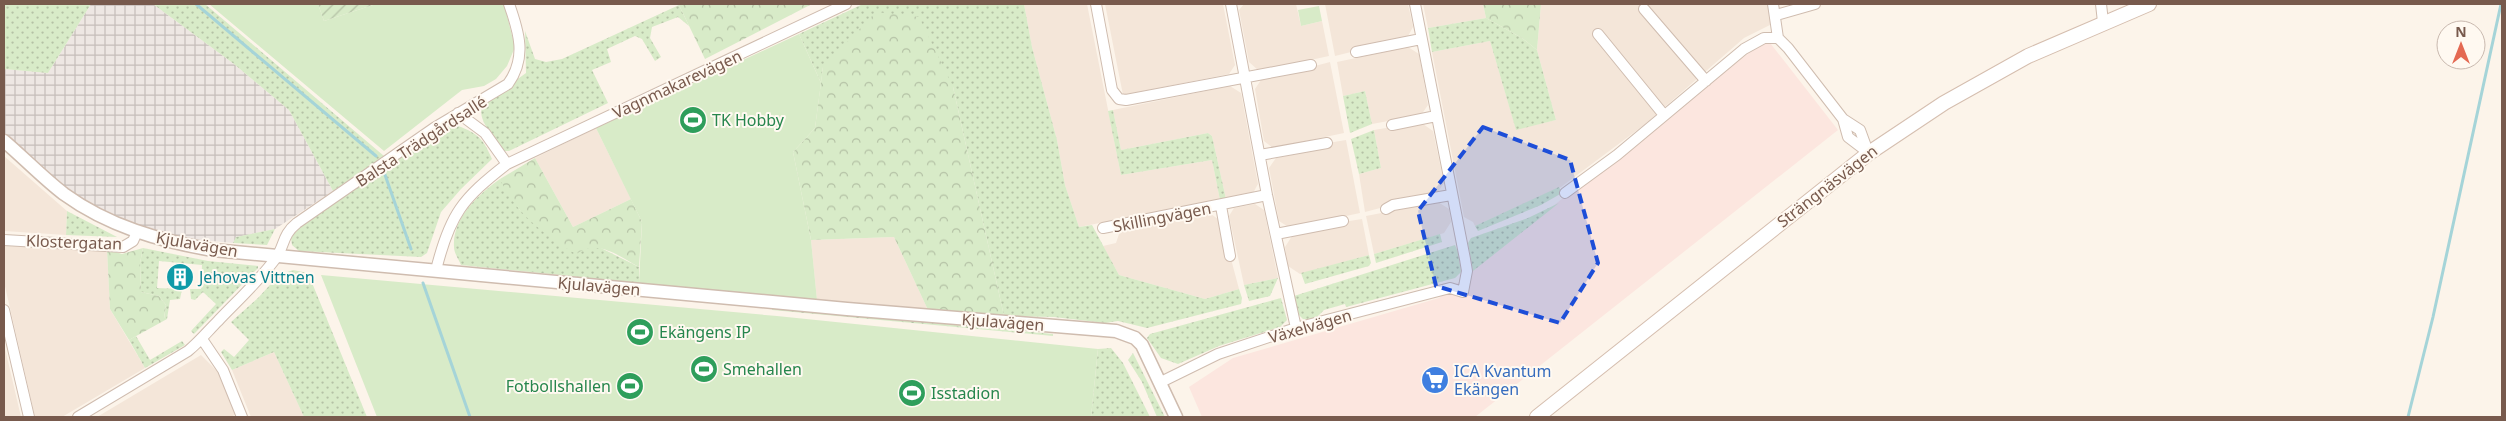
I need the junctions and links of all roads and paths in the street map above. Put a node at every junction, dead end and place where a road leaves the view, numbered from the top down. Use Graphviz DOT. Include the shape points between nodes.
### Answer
graph roads {
  1 [pos="509,4"];
  2 [pos="846,4"];
  3 [pos="1096,4"];
  4 [pos="1231,4"];
  5 [pos="1414,4"];
  6 [pos="1773,4"];
  7 [pos="1815,4"];
  8 [pos="2101,4"];
  9 [pos="2149,4"];
  10 [pos="1644,9"];
  11 [pos="1776,16"];
  12 [pos="2103,22"];
  13 [pos="1598,34"];
  14 [pos="1778,38"];
  15 [pos="1421,39"];
  16 [pos="1356,52"];
  17 [pos="1311,65"];
  18 [pos="1245,77"];
  19 [pos="1706,82"];
  20 [pos="458,113"];
  21 [pos="1664,115"];
  22 [pos="1436,116"];
  23 [pos="1392,125"];
  24 [pos="4,141"];
  25 [pos="1327,143"];
  26 [pos="1869,153"];
  27 [pos="1260,155"];
  28 [pos="507,164"];
  29 [pos="1565,193"];
  30 [pos="1267,195"];
  31 [pos="1451,195"];
  32 [pos="1221,206"];
  33 [pos="1386,209"];
  34 [pos="1344,221"];
  35 [pos="1102,228"];
  36 [pos="137,232"];
  37 [pos="1276,234"];
  38 [pos="4,240"];
  39 [pos="278,256"];
  40 [pos="1230,256"];
  41 [pos="436,270"];
  42 [pos="4,310"];
  43 [pos="1296,328"];
  44 [pos="202,339"];
  45 [pos="1161,382"];
  46 [pos="29,417"];
  47 [pos="78,417"];
  48 [pos="242,417"];
  49 [pos="1176,417"];
  50 [pos="1536,417"];
  1 -- 20 [label="street, Balsta Trädgårdsallé" via="520,45 515,74 495,93"];
  2 -- 28 [label="street, Vagnmakarevägen"];
  3 -- 18 [label="street" via="1112,90 1119,100"];
  4 -- 18 [label="street"];
  5 -- 15 [label="street"];
  6 -- 11 [label="street"];
  7 -- 11 [label="street"];
  8 -- 12 [label="street"];
  9 -- 12 [label="main road, Strängnäsvägen"];
  10 -- 19 [label="street"];
  11 -- 14 [label="street"];
  12 -- 26 [label="main road, Strängnäsvägen" via="2028,56 1952,99"];
  13 -- 21 [label="street"];
  14 -- 19 [label="street" via="1764,38 1753,43"];
  14 -- 26 [label="street" via="1843,119 1860,130"];
  15 -- 16 [label="street"];
  15 -- 22 [label="street"];
  17 -- 18 [label="street"];
  18 -- 27 [label="street"];
  19 -- 21 [label="street"];
  20 -- 28 [label="street" via="485,133"];
  20 -- 39 [label="street, Balsta Trädgårdsallé" via="293,226 284,237"];
  21 -- 29 [label="street"];
  22 -- 23 [label="street"];
  22 -- 31 [label="street"];
  24 -- 36 [label="street, Kjulavägen" via="89,211"];
  25 -- 27 [label="street"];
  26 -- 50 [label="main road, Strängnäsvägen"];
  27 -- 30 [label="street"];
  28 -- 41 [label="street, Vagnmakarevägen" via="476,188 461,205 443,242"];
  30 -- 32 [label="street, Skillingvägen"];
  30 -- 37 [label="street"];
  31 -- 33 [label="street"];
  31 -- 43 [label="street, Växelvägen" via="1467,271 1463,292 1450,288"];
  32 -- 35 [label="street, Skillingvägen"];
  32 -- 40 [label="street, Skillingvägen"];
  34 -- 37 [label="street"];
  36 -- 38 [label="street, Klostergatan" via="133,241 123,247"];
  36 -- 39 [label="street, Kjulavägen" via="183,245"];
  37 -- 43 [label="street"];
  39 -- 41 [label="street, Kjulavägen"];
  39 -- 44 [label="street, Balsta Trädgårdsallé"];
  41 -- 45 [label="street, Kjulavägen" via="1116,331 1135,338 1142,345"];
  42 -- 46 [label="street"];
  43 -- 45 [label="street, Växelvägen" via="1218,354"];
  44 -- 47 [label="street, Balsta Trädgårdsallé" via="188,351"];
  44 -- 48 [label="street" via="223,370"];
  45 -- 49 [label="street, Kjulavägen"];
}
